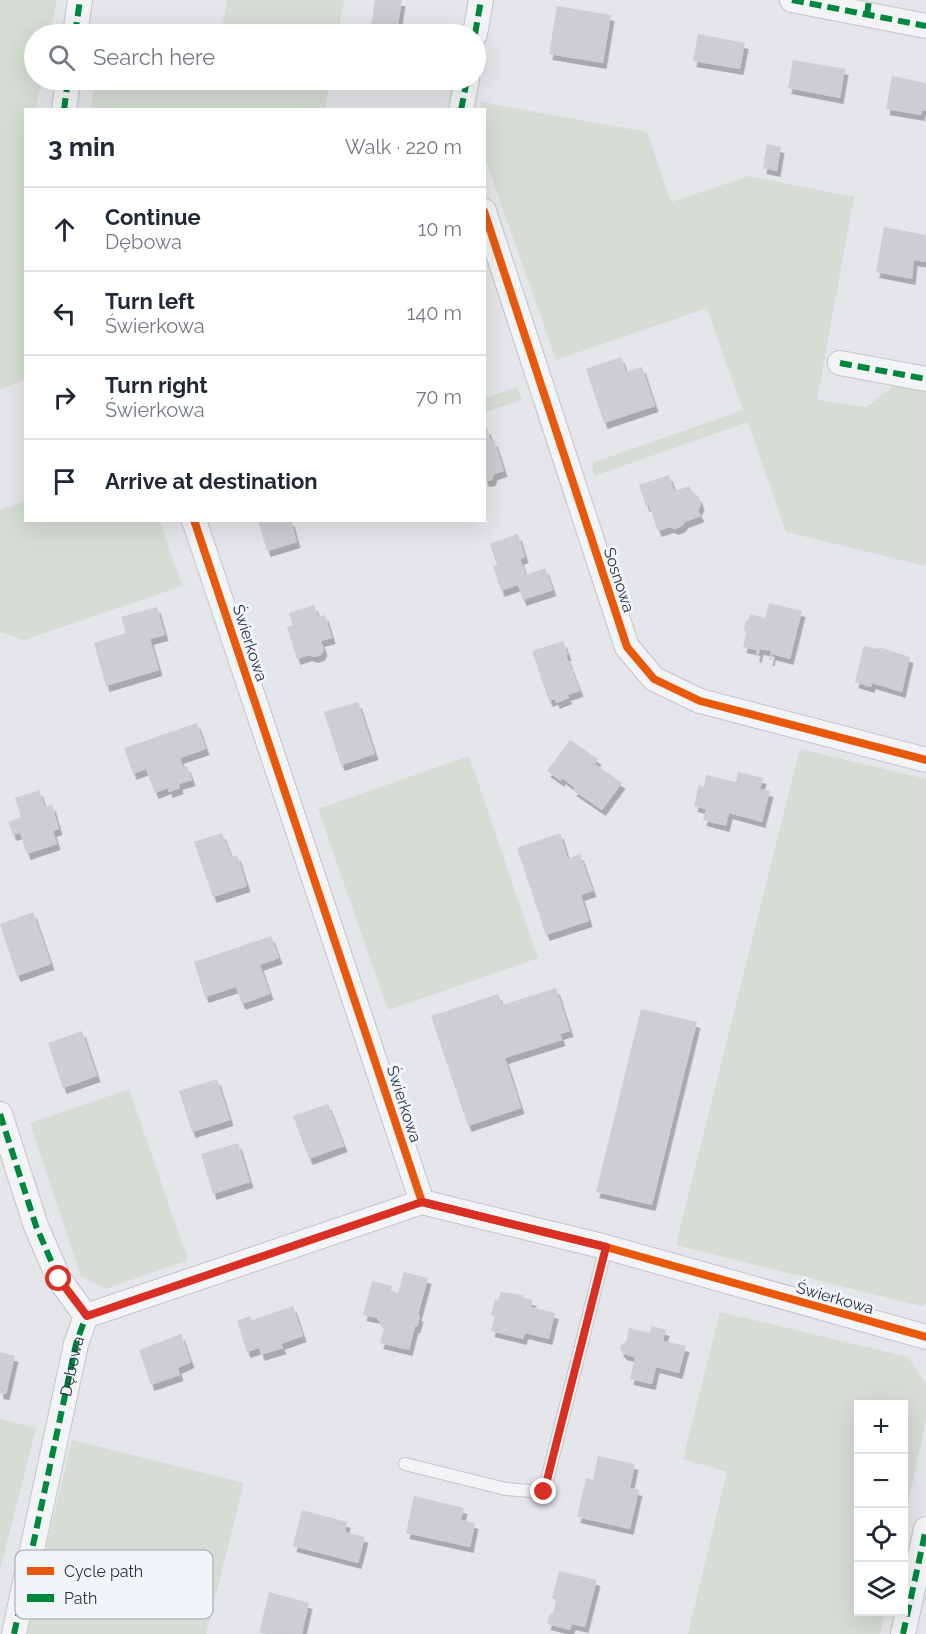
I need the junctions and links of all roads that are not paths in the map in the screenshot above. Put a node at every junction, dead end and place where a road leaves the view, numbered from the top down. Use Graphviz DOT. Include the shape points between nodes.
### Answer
graph roads {
  1 [pos="80,0"];
  2 [pos="481,0"];
  3 [pos="792,0"];
  4 [pos="868,7"];
  5 [pos="76,24"];
  6 [pos="477,24"];
  7 [pos="926,26"];
  8 [pos="67,90"];
  9 [pos="464,90"];
  10 [pos="64,108"];
  11 [pos="461,108"];
  12 [pos="486,217"];
  13 [pos="840,363"];
  14 [pos="926,379"];
  15 [pos="195,522"];
  16 [pos="926,760"];
  17 [pos="0,1113"];
  18 [pos="422,1202"];
  19 [pos="606,1247"];
  20 [pos="87,1316"];
  21 [pos="926,1338"];
  22 [pos="405,1464"];
  23 [pos="926,1530"];
  24 [pos="32,1550"];
  25 [pos="17,1619"];
  26 [pos="14,1634"];
  27 [pos="903,1634"];
  1 -- 5 [label="street"];
  2 -- 6 [label="street"];
  3 -- 4 [label="street"];
  4 -- 7 [label="street"];
  8 -- 10 [label="street"];
  9 -- 11 [label="street"];
  12 -- 16 [label="street, Sosnowa" via="627,647 654,679 700,701"];
  13 -- 14 [label="street"];
  15 -- 18 [label="street, Świerkowa"];
  17 -- 20 [label="street, Dębowa" via="45,1248 59,1279"];
  18 -- 19 [label="street, Świerkowa"];
  18 -- 20 [label="street"];
  19 -- 21 [label="street, Świerkowa"];
  19 -- 22 [label="lane" via="544,1492 506,1489"];
  20 -- 24 [label="street, Dębowa" via="76,1344"];
  23 -- 27 [label="street"];
  25 -- 26 [label="street, Dębowa"];
}
